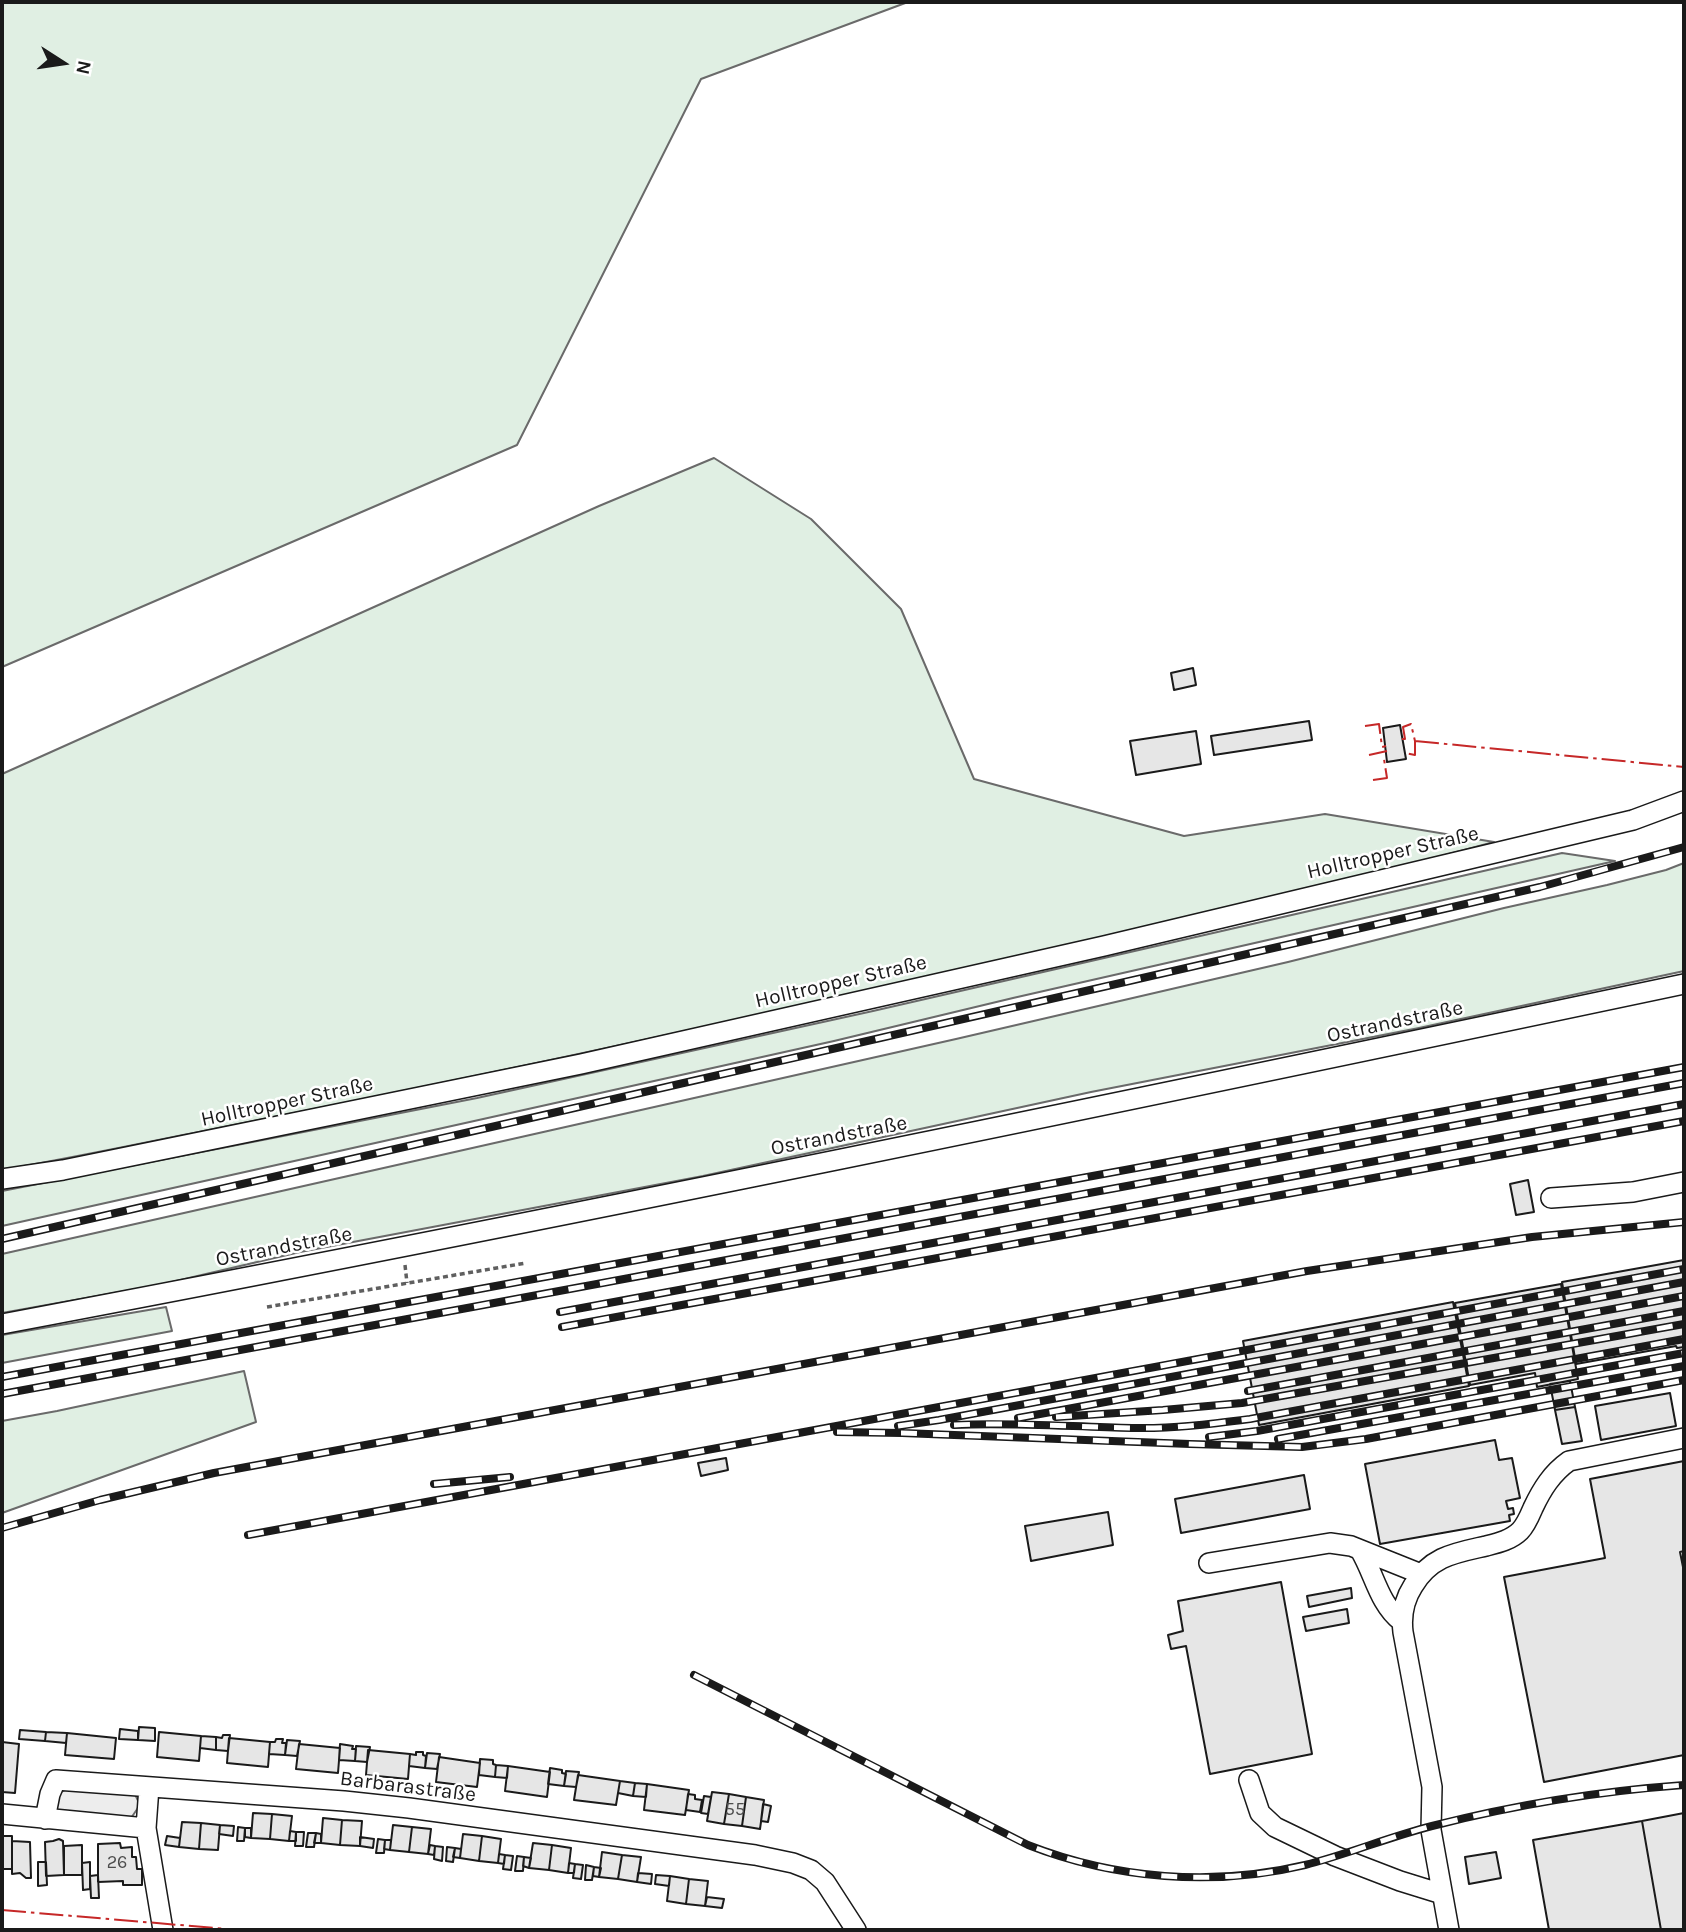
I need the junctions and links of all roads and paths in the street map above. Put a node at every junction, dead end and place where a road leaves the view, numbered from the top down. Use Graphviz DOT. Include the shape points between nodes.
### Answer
graph roads {
  1 [pos="1684,802"];
  2 [pos="1684,984"];
  3 [pos="2,1179"];
  4 [pos="1684,1182"];
  5 [pos="1551,1198"];
  6 [pos="526,1263"];
  7 [pos="267,1307"];
  8 [pos="2,1324"];
  9 [pos="1684,1438"];
  10 [pos="1360,1550"];
  11 [pos="1209,1563"];
  12 [pos="1421,1574"];
  13 [pos="1401,1621"];
  14 [pos="1249,1780"];
  15 [pos="149,1787"];
  16 [pos="2,1814"];
  17 [pos="46,1819"];
  18 [pos="146,1828"];
  19 [pos="1442,1895"];
  20 [pos="163,1930"];
  21 [pos="856,1930"];
  22 [pos="1448,1930"];
  1 -- 3 [label="street, Holltropper Straße" via="1633,820 1470,859 595,1061 77,1168"];
  2 -- 8 [label="street, Ostrandstraße" via="326,1263"];
  4 -- 5 [label="street" via="1633,1192"];
  6 -- 7 [label="path"];
  9 -- 12 [label="street" via="1569,1461 1550,1478 1521,1531 1498,1543 1442,1558"];
  10 -- 11 [label="street" via="1318,1543"];
  10 -- 12 [label="street"];
  10 -- 13 [label="street" via="1388,1608"];
  12 -- 13 [label="street" via="1406,1600"];
  13 -- 19 [label="street" via="1432,1787 1431,1830"];
  14 -- 19 [label="street" via="1260,1813 1275,1827 1335,1856"];
  15 -- 17 [label="street, Barbarastraße" via="56,1780"];
  15 -- 18 [label="street"];
  15 -- 21 [label="street, Barbarastraße" via="409,1808 755,1855 811,1870 825,1882"];
  16 -- 17 [label="street"];
  17 -- 18 [label="street"];
  18 -- 20 [label="street"];
  19 -- 22 [label="street"];
}
